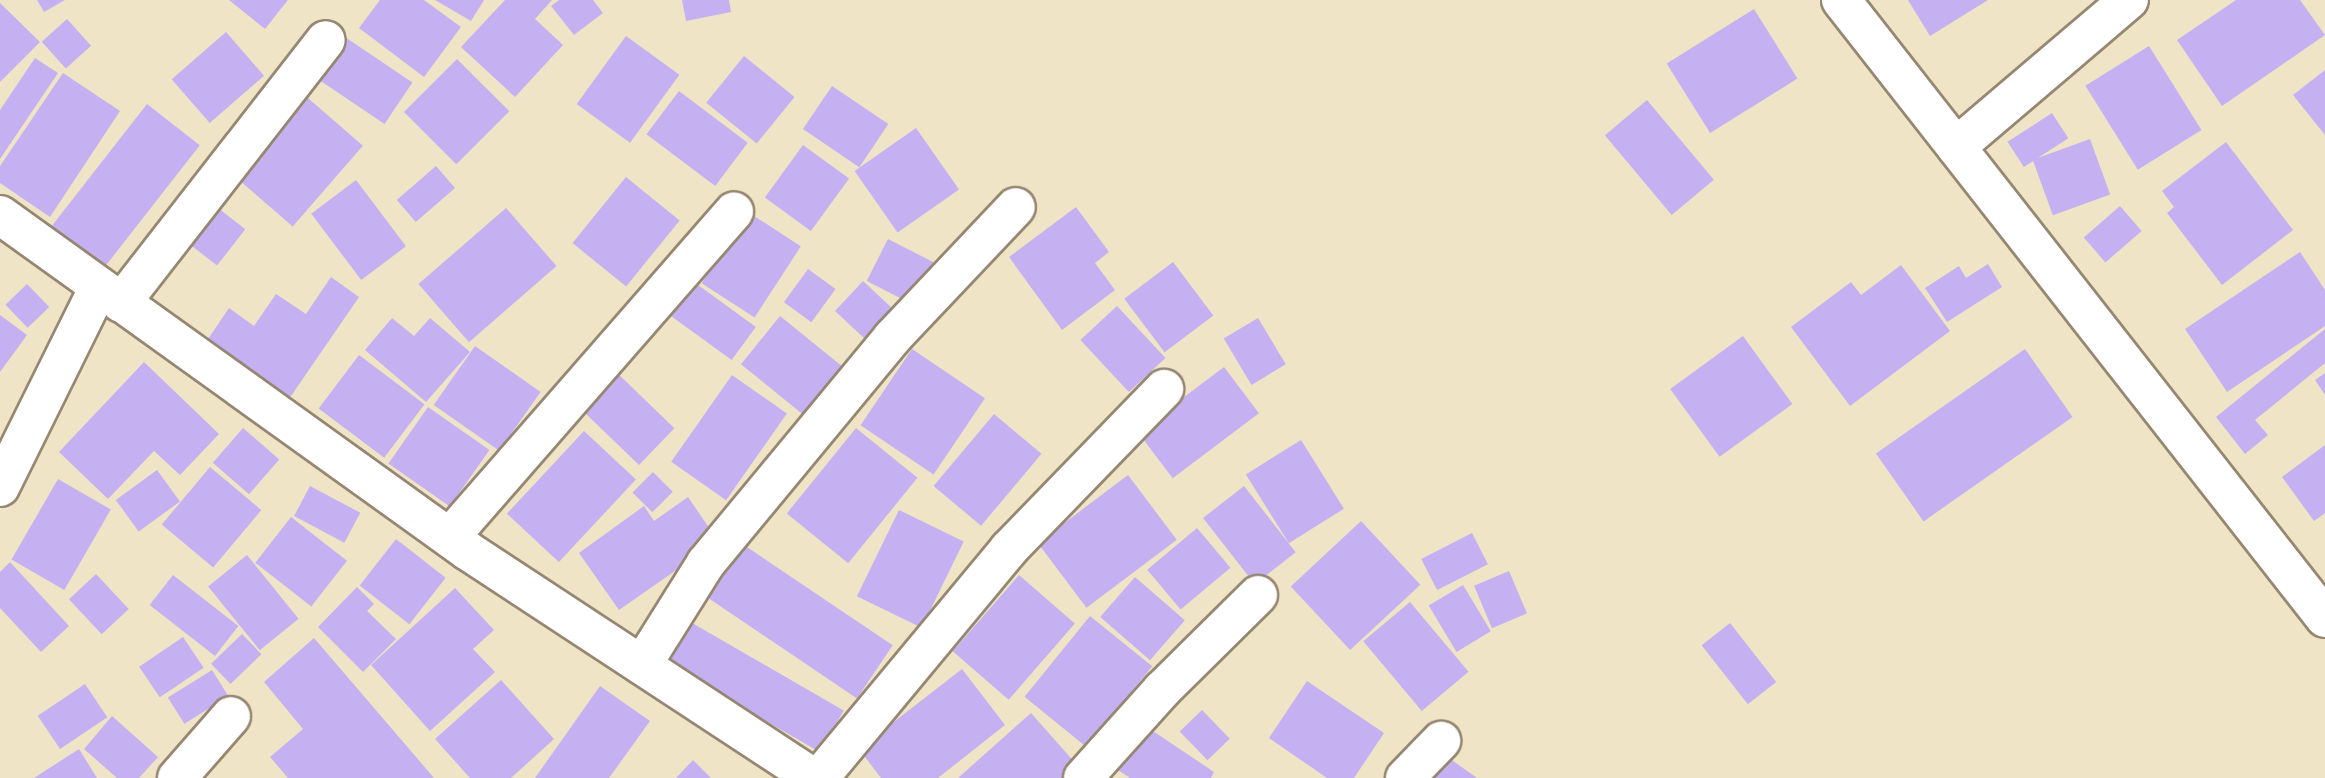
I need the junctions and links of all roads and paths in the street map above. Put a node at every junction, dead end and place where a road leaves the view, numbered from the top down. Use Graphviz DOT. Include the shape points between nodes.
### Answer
graph roads {
  1 [pos="1842,0"];
  2 [pos="2129,0"];
  3 [pos="326,40"];
  4 [pos="1956,147"];
  5 [pos="1016,207"];
  6 [pos="734,212"];
  7 [pos="0,215"];
  8 [pos="110,295"];
  9 [pos="1164,389"];
  10 [pos="0,487"];
  11 [pos="450,537"];
  12 [pos="1258,595"];
  13 [pos="2325,618"];
  14 [pos="642,665"];
  15 [pos="232,716"];
  16 [pos="1441,741"];
  17 [pos="177,778"];
  18 [pos="813,778"];
  19 [pos="819,778"];
  20 [pos="1083,778"];
  21 [pos="1405,778"];
  1 -- 4 [label="street"];
  2 -- 4 [label="street"];
  3 -- 8 [label="street"];
  4 -- 13 [label="street"];
  5 -- 14 [label="street" via="892,338 706,563"];
  6 -- 11 [label="street"];
  7 -- 8 [label="street"];
  8 -- 10 [label="street"];
  8 -- 11 [label="street"];
  9 -- 19 [label="street" via="1009,549"];
  11 -- 14 [label="street"];
  12 -- 20 [label="street" via="1162,690"];
  14 -- 18 [label="street"];
  15 -- 17 [label="street"];
  16 -- 21 [label="street"];
}
